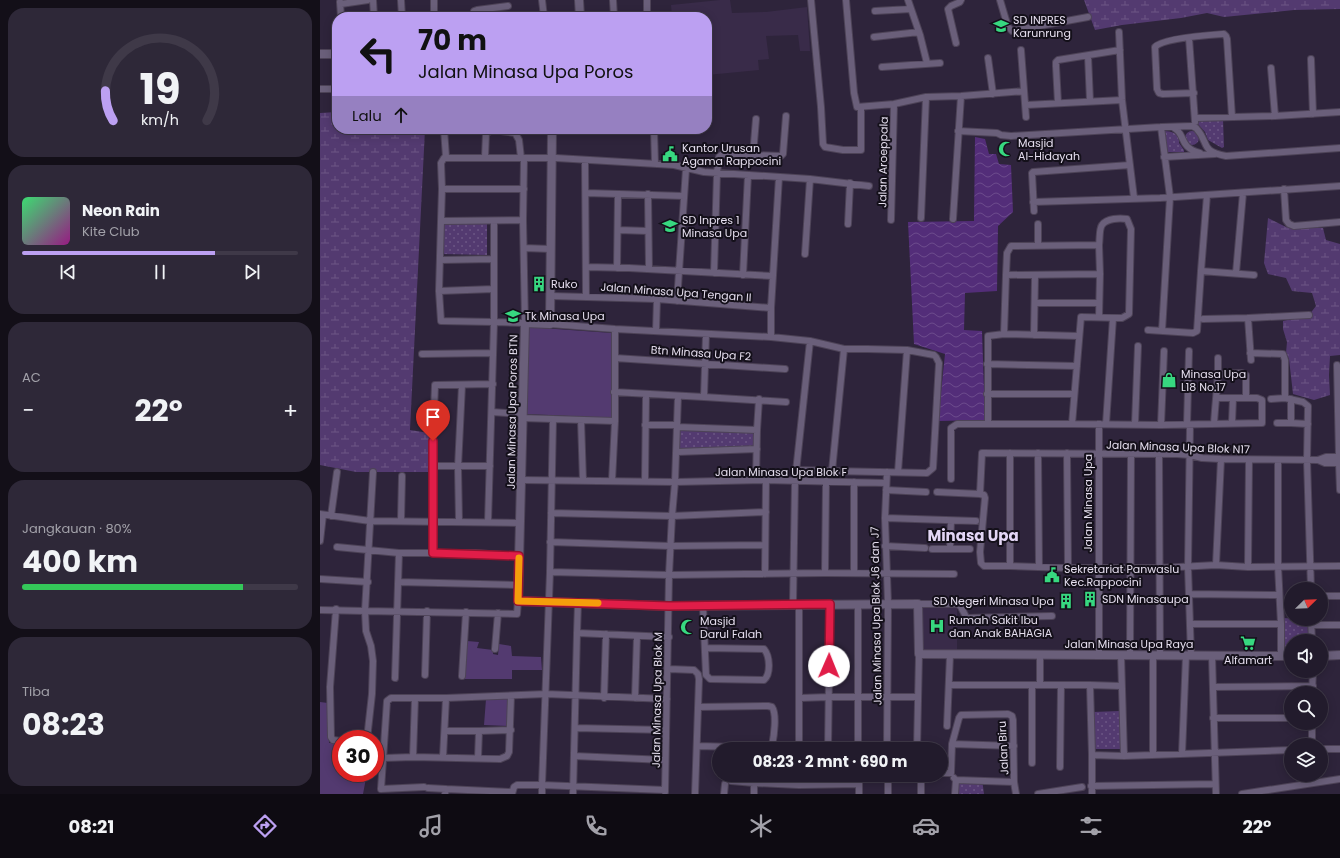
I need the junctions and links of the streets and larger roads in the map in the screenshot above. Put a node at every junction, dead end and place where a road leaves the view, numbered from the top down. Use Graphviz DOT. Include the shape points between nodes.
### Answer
graph roads {
  1 [pos="368,0"];
  2 [pos="373,0"];
  3 [pos="400,0"];
  4 [pos="434,0"];
  5 [pos="542,0"];
  6 [pos="579,0"];
  7 [pos="613,0"];
  8 [pos="646,0"];
  9 [pos="811,0"];
  10 [pos="846,0"];
  11 [pos="908,0"];
  12 [pos="961,0"];
  13 [pos="1000,0"];
  14 [pos="340,2"];
  15 [pos="508,6"];
  16 [pos="911,9"];
  17 [pos="874,11"];
  18 [pos="341,12"];
  19 [pos="374,12"];
  20 [pos="401,12"];
  21 [pos="434,12"];
  22 [pos="474,12"];
  23 [pos="543,12"];
  24 [pos="580,12"];
  25 [pos="614,12"];
  26 [pos="647,12"];
  27 [pos="1088,17"];
  28 [pos="919,32"];
  29 [pos="1120,32"];
  30 [pos="874,37"];
  31 [pos="1189,38"];
  32 [pos="956,42"];
  33 [pos="1021,50"];
  34 [pos="1120,50"];
  35 [pos="320,54"];
  36 [pos="332,54"];
  37 [pos="1088,56"];
  38 [pos="988,58"];
  39 [pos="1311,59"];
  40 [pos="940,63"];
  41 [pos="927,64"];
  42 [pos="882,67"];
  43 [pos="1272,68"];
  44 [pos="320,89"];
  45 [pos="332,89"];
  46 [pos="1024,91"];
  47 [pos="1194,93"];
  48 [pos="993,94"];
  49 [pos="961,96"];
  50 [pos="926,97"];
  51 [pos="1122,100"];
  52 [pos="1090,101"];
  53 [pos="1058,103"];
  54 [pos="894,104"];
  55 [pos="1026,105"];
  56 [pos="859,107"];
  57 [pos="1340,112"];
  58 [pos="1313,114"];
  59 [pos="786,116"];
  60 [pos="1275,116"];
  61 [pos="1026,117"];
  62 [pos="1232,117"];
  63 [pos="1195,118"];
  64 [pos="756,119"];
  65 [pos="1161,127"];
  66 [pos="1172,127"];
  67 [pos="1196,128"];
  68 [pos="1126,129"];
  69 [pos="958,131"];
  70 [pos="444,134"];
  71 [pos="486,134"];
  72 [pos="516,134"];
  73 [pos="552,134"];
  74 [pos="654,134"];
  75 [pos="1340,148"];
  76 [pos="1203,154"];
  77 [pos="1215,154"];
  78 [pos="753,155"];
  79 [pos="446,157"];
  80 [pos="485,157"];
  81 [pos="1164,157"];
  82 [pos="522,158"];
  83 [pos="552,158"];
  84 [pos="585,160"];
  85 [pos="655,164"];
  86 [pos="1130,165"];
  87 [pos="686,169"];
  88 [pos="717,173"];
  89 [pos="748,175"];
  90 [pos="779,177"];
  91 [pos="810,179"];
  92 [pos="850,184"];
  93 [pos="869,186"];
  94 [pos="1340,186"];
  95 [pos="442,189"];
  96 [pos="524,189"];
  97 [pos="1284,189"];
  98 [pos="1243,192"];
  99 [pos="586,194"];
  100 [pos="618,194"];
  101 [pos="648,194"];
  102 [pos="1207,195"];
  103 [pos="684,196"];
  104 [pos="1170,197"];
  105 [pos="1134,198"];
  106 [pos="1033,202"];
  107 [pos="1034,211"];
  108 [pos="921,218"];
  109 [pos="953,219"];
  110 [pos="523,220"];
  111 [pos="891,220"];
  112 [pos="441,221"];
  113 [pos="494,221"];
  114 [pos="1340,222"];
  115 [pos="848,224"];
  116 [pos="1038,224"];
  117 [pos="618,230"];
  118 [pos="648,231"];
  119 [pos="1038,245"];
  120 [pos="1099,245"];
  121 [pos="524,248"];
  122 [pos="551,249"];
  123 [pos="805,254"];
  124 [pos="494,259"];
  125 [pos="440,260"];
  126 [pos="586,267"];
  127 [pos="617,268"];
  128 [pos="649,269"];
  129 [pos="679,271"];
  130 [pos="1201,271"];
  131 [pos="714,273"];
  132 [pos="1236,273"];
  133 [pos="1100,274"];
  134 [pos="743,275"];
  135 [pos="1006,275"];
  136 [pos="1035,275"];
  137 [pos="1254,275"];
  138 [pos="773,276"];
  139 [pos="494,289"];
  140 [pos="439,291"];
  141 [pos="551,296"];
  142 [pos="586,296"];
  143 [pos="657,299"];
  144 [pos="677,301"];
  145 [pos="1035,303"];
  146 [pos="1099,303"];
  147 [pos="1081,304"];
  148 [pos="771,308"];
  149 [pos="1309,315"];
  150 [pos="1081,317"];
  151 [pos="1099,317"];
  152 [pos="1113,318"];
  153 [pos="1248,318"];
  154 [pos="1203,319"];
  155 [pos="494,322"];
  156 [pos="525,323"];
  157 [pos="550,324"];
  158 [pos="615,329"];
  159 [pos="1148,330"];
  160 [pos="656,331"];
  161 [pos="1162,331"];
  162 [pos="706,334"];
  163 [pos="1004,334"];
  164 [pos="1034,335"];
  165 [pos="1080,336"];
  166 [pos="771,337"];
  167 [pos="810,341"];
  168 [pos="1138,346"];
  169 [pos="844,349"];
  170 [pos="907,350"];
  171 [pos="1164,351"];
  172 [pos="1189,351"];
  173 [pos="493,353"];
  174 [pos="1250,353"];
  175 [pos="422,354"];
  176 [pos="615,358"];
  177 [pos="1218,358"];
  178 [pos="1251,360"];
  179 [pos="704,363"];
  180 [pos="987,364"];
  181 [pos="1337,365"];
  182 [pos="1077,366"];
  183 [pos="786,369"];
  184 [pos="1218,374"];
  185 [pos="493,384"];
  186 [pos="462,385"];
  187 [pos="614,392"];
  188 [pos="646,394"];
  189 [pos="987,394"];
  190 [pos="1074,394"];
  191 [pos="678,396"];
  192 [pos="704,397"];
  193 [pos="1216,398"];
  194 [pos="1233,398"];
  195 [pos="1246,398"];
  196 [pos="1288,398"];
  197 [pos="1271,399"];
  198 [pos="759,400"];
  199 [pos="786,402"];
  200 [pos="492,412"];
  201 [pos="522,416"];
  202 [pos="553,419"];
  203 [pos="581,420"];
  204 [pos="615,421"];
  205 [pos="1232,423"];
  206 [pos="1277,423"];
  207 [pos="1291,423"];
  208 [pos="988,424"];
  209 [pos="1072,424"];
  210 [pos="1099,424"];
  211 [pos="1106,424"];
  212 [pos="1135,424"];
  213 [pos="1214,424"];
  214 [pos="1308,424"];
  215 [pos="645,425"];
  216 [pos="1161,425"];
  217 [pos="1188,425"];
  218 [pos="677,426"];
  219 [pos="757,430"];
  220 [pos="757,449"];
  221 [pos="677,452"];
  222 [pos="1010,453"];
  223 [pos="1038,453"];
  224 [pos="1067,453"];
  225 [pos="1099,454"];
  226 [pos="1131,454"];
  227 [pos="1159,454"];
  228 [pos="1190,455"];
  229 [pos="1221,460"];
  230 [pos="1250,460"];
  231 [pos="1278,460"];
  232 [pos="1307,460"];
  233 [pos="1340,460"];
  234 [pos="432,466"];
  235 [pos="458,466"];
  236 [pos="490,466"];
  237 [pos="796,470"];
  238 [pos="337,472"];
  239 [pos="373,472"];
  240 [pos="832,472"];
  241 [pos="887,472"];
  242 [pos="898,472"];
  243 [pos="402,476"];
  244 [pos="951,479"];
  245 [pos="522,480"];
  246 [pos="552,480"];
  247 [pos="756,480"];
  248 [pos="766,480"];
  249 [pos="582,481"];
  250 [pos="645,481"];
  251 [pos="795,481"];
  252 [pos="826,481"];
  253 [pos="612,482"];
  254 [pos="675,482"];
  255 [pos="854,482"];
  256 [pos="886,486"];
  257 [pos="1340,490"];
  258 [pos="926,492"];
  259 [pos="937,492"];
  260 [pos="980,494"];
  261 [pos="766,512"];
  262 [pos="551,513"];
  263 [pos="322,514"];
  264 [pos="331,516"];
  265 [pos="672,516"];
  266 [pos="885,518"];
  267 [pos="370,520"];
  268 [pos="951,520"];
  269 [pos="401,521"];
  270 [pos="459,521"];
  271 [pos="976,521"];
  272 [pos="432,522"];
  273 [pos="488,522"];
  274 [pos="520,523"];
  275 [pos="320,541"];
  276 [pos="550,542"];
  277 [pos="765,545"];
  278 [pos="671,546"];
  279 [pos="885,546"];
  280 [pos="950,546"];
  281 [pos="337,547"];
  282 [pos="970,549"];
  283 [pos="370,550"];
  284 [pos="399,553"];
  285 [pos="433,553"];
  286 [pos="519,556"];
  287 [pos="1216,565"];
  288 [pos="1010,566"];
  289 [pos="1248,566"];
  290 [pos="1278,566"];
  291 [pos="1340,566"];
  292 [pos="1039,567"];
  293 [pos="1130,567"];
  294 [pos="1188,567"];
  295 [pos="1310,567"];
  296 [pos="1068,568"];
  297 [pos="1099,568"];
  298 [pos="1160,568"];
  299 [pos="550,572"];
  300 [pos="793,573"];
  301 [pos="825,573"];
  302 [pos="854,573"];
  303 [pos="886,573"];
  304 [pos="765,574"];
  305 [pos="954,574"];
  306 [pos="670,575"];
  307 [pos="320,579"];
  308 [pos="368,582"];
  309 [pos="398,582"];
  310 [pos="1311,582"];
  311 [pos="518,585"];
  312 [pos="1189,594"];
  313 [pos="1279,595"];
  314 [pos="1328,596"];
  315 [pos="1340,596"];
  316 [pos="518,601"];
  317 [pos="548,602"];
  318 [pos="578,602"];
  319 [pos="830,604"];
  320 [pos="858,604"];
  321 [pos="888,604"];
  322 [pos="918,604"];
  323 [pos="796,605"];
  324 [pos="669,606"];
  325 [pos="704,606"];
  326 [pos="336,609"];
  327 [pos="320,610"];
  328 [pos="365,611"];
  329 [pos="398,611"];
  330 [pos="427,611"];
  331 [pos="466,612"];
  332 [pos="498,613"];
  333 [pos="1052,616"];
  334 [pos="1190,624"];
  335 [pos="1281,624"];
  336 [pos="1328,624"];
  337 [pos="1340,625"];
  338 [pos="577,633"];
  339 [pos="606,634"];
  340 [pos="637,636"];
  341 [pos="669,637"];
  342 [pos="705,648"];
  343 [pos="495,649"];
  344 [pos="919,654"];
  345 [pos="950,655"];
  346 [pos="1040,655"];
  347 [pos="1099,655"];
  348 [pos="1121,655"];
  349 [pos="1130,655"];
  350 [pos="1156,655"];
  351 [pos="1189,655"];
  352 [pos="1212,655"];
  353 [pos="1340,655"];
  354 [pos="1281,656"];
  355 [pos="1328,656"];
  356 [pos="668,669"];
  357 [pos="424,676"];
  358 [pos="462,676"];
  359 [pos="396,678"];
  360 [pos="949,685"];
  361 [pos="1032,685"];
  362 [pos="1040,685"];
  363 [pos="1061,685"];
  364 [pos="1090,685"];
  365 [pos="1121,686"];
  366 [pos="1213,687"];
  367 [pos="1284,689"];
  368 [pos="546,694"];
  369 [pos="511,696"];
  370 [pos="574,696"];
  371 [pos="829,697"];
  372 [pos="857,697"];
  373 [pos="888,697"];
  374 [pos="918,697"];
  375 [pos="414,698"];
  376 [pos="446,698"];
  377 [pos="604,698"];
  378 [pos="635,698"];
  379 [pos="799,698"];
  380 [pos="667,699"];
  381 [pos="698,707"];
  382 [pos="1213,718"];
  383 [pos="1284,718"];
  384 [pos="947,726"];
  385 [pos="575,728"];
  386 [pos="368,730"];
  387 [pos="445,730"];
  388 [pos="511,730"];
  389 [pos="666,730"];
  390 [pos="479,731"];
  391 [pos="332,738"];
  392 [pos="799,742"];
  393 [pos="828,742"];
  394 [pos="858,742"];
  395 [pos="887,742"];
  396 [pos="917,742"];
  397 [pos="952,744"];
  398 [pos="697,746"];
  399 [pos="1014,746"];
  400 [pos="1328,749"];
  401 [pos="1340,749"];
  402 [pos="1284,750"];
  403 [pos="1215,753"];
  404 [pos="1182,754"];
  405 [pos="1092,755"];
  406 [pos="1153,755"];
  407 [pos="574,756"];
  408 [pos="1124,756"];
  409 [pos="413,757"];
  410 [pos="384,758"];
  411 [pos="443,758"];
  412 [pos="478,758"];
  413 [pos="665,760"];
  414 [pos="1032,763"];
  415 [pos="1060,766"];
  416 [pos="951,773"];
  417 [pos="1340,779"];
  418 [pos="956,780"];
  419 [pos="382,782"];
  420 [pos="742,782"];
  421 [pos="888,782"];
  422 [pos="922,782"];
  423 [pos="1014,782"];
  424 [pos="754,783"];
  425 [pos="1312,783"];
  426 [pos="724,784"];
  427 [pos="800,784"];
  428 [pos="828,784"];
  429 [pos="859,784"];
  430 [pos="1215,784"];
  431 [pos="543,785"];
  432 [pos="1091,786"];
  433 [pos="573,787"];
  434 [pos="1082,787"];
  435 [pos="410,791"];
  436 [pos="381,792"];
  437 [pos="446,792"];
  438 [pos="665,792"];
  439 [pos="512,793"];
  440 [pos="542,794"];
  441 [pos="573,794"];
  442 [pos="695,794"];
  443 [pos="724,794"];
  444 [pos="754,794"];
  445 [pos="859,794"];
  446 [pos="888,794"];
  447 [pos="921,794"];
  448 [pos="955,794"];
  449 [pos="1016,794"];
  450 [pos="1038,794"];
  451 [pos="1092,794"];
  452 [pos="1216,794"];
  453 [pos="1242,794"];
  1 -- 14 [label="street"];
  2 -- 19 [label="street"];
  3 -- 20 [label="street"];
  4 -- 21 [label="street"];
  5 -- 23 [label="street"];
  6 -- 24 [label="street"];
  7 -- 25 [label="street"];
  8 -- 26 [label="street"];
  9 -- 56 [label="street" via="823,146 860,150"];
  10 -- 56 [label="street" via="854,93"];
  11 -- 16 [label="street"];
  12 -- 32 [label="street" via="948,10"];
  13 -- 27 [label="street" via="1008,27 1012,31"];
  14 -- 18 [label="street"];
  15 -- 22 [label="street"];
  16 -- 17 [label="street"];
  16 -- 28 [label="street"];
  28 -- 30 [label="street"];
  28 -- 41 [label="street"];
  29 -- 34 [label="street"];
  31 -- 47 [label="street"];
  31 -- 47 [label="street" via="1161,43 1155,47 1157,89 1163,94"];
  31 -- 62 [label="street" via="1224,34 1226,36"];
  33 -- 46 [label="street"];
  34 -- 37 [label="street"];
  34 -- 51 [label="street"];
  35 -- 36 [label="street"];
  37 -- 52 [label="street"];
  37 -- 53 [label="street" via="1061,59 1056,62"];
  38 -- 48 [label="street"];
  39 -- 58 [label="street"];
  40 -- 41 [label="street"];
  41 -- 42 [label="street"];
  43 -- 60 [label="street"];
  44 -- 45 [label="street"];
  46 -- 48 [label="street"];
  46 -- 55 [label="street"];
  47 -- 63 [label="street"];
  48 -- 49 [label="street"];
  49 -- 50 [label="street"];
  49 -- 69 [label="street"];
  50 -- 54 [label="street"];
  50 -- 108 [label="street"];
  51 -- 52 [label="street"];
  51 -- 68 [label="street"];
  52 -- 53 [label="street"];
  53 -- 55 [label="street"];
  54 -- 56 [label="street"];
  54 -- 111 [label="street, Jalan Aroeppala"];
  55 -- 61 [label="street"];
  57 -- 58 [label="street"];
  58 -- 60 [label="street"];
  59 -- 78 [label="street" via="783,155"];
  60 -- 62 [label="street"];
  62 -- 63 [label="street"];
  63 -- 67 [label="street"];
  64 -- 78 [label="street"];
  65 -- 66 [label="street"];
  65 -- 68 [label="street"];
  65 -- 81 [label="street"];
  66 -- 67 [label="street"];
  66 -- 76 [label="street" via="1181,134 1184,144 1191,150"];
  67 -- 77 [label="street" via="1205,145"];
  68 -- 69 [label="street" via="1011,136"];
  68 -- 86 [label="street"];
  69 -- 109 [label="street"];
  70 -- 79 [label="street"];
  71 -- 80 [label="street"];
  72 -- 82 [label="street"];
  73 -- 83 [label="street"];
  74 -- 85 [label="street"];
  75 -- 77 [label="street" via="1226,156"];
  76 -- 77 [label="street"];
  76 -- 81 [label="street"];
  78 -- 88 [label="street" via="721,155"];
  79 -- 80 [label="street"];
  79 -- 95 [label="street" via="441,163"];
  80 -- 82 [label="street"];
  81 -- 104 [label="street"];
  82 -- 83 [label="street"];
  82 -- 96 [label="street"];
  83 -- 84 [label="street"];
  83 -- 122 [label="street"];
  84 -- 85 [label="street"];
  84 -- 99 [label="street"];
  85 -- 87 [label="street" via="674,165"];
  86 -- 105 [label="street"];
  86 -- 106 [label="street" via="1034,171"];
  87 -- 88 [label="street"];
  87 -- 103 [label="street"];
  88 -- 89 [label="street"];
  88 -- 131 [label="street"];
  89 -- 90 [label="street"];
  89 -- 134 [label="street"];
  90 -- 91 [label="street"];
  90 -- 138 [label="street"];
  91 -- 92 [label="street"];
  91 -- 123 [label="street"];
  92 -- 93 [label="street"];
  92 -- 115 [label="street"];
  94 -- 97 [label="street"];
  95 -- 96 [label="street"];
  95 -- 112 [label="street"];
  96 -- 110 [label="street"];
  97 -- 98 [label="street"];
  97 -- 114 [label="street" via="1286,220 1289,224 1294,226"];
  98 -- 102 [label="street"];
  98 -- 132 [label="street"];
  99 -- 100 [label="street"];
  99 -- 126 [label="street"];
  100 -- 101 [label="street"];
  100 -- 117 [label="street"];
  101 -- 103 [label="street"];
  101 -- 118 [label="street"];
  102 -- 104 [label="street"];
  102 -- 130 [label="street"];
  103 -- 129 [label="street"];
  104 -- 105 [label="street"];
  104 -- 161 [label="street"];
  105 -- 106 [label="street"];
  106 -- 107 [label="street"];
  110 -- 113 [label="street"];
  110 -- 121 [label="street"];
  112 -- 113 [label="street"];
  112 -- 125 [label="street"];
  113 -- 124 [label="street"];
  116 -- 119 [label="street"];
  117 -- 118 [label="street"];
  117 -- 127 [label="street"];
  118 -- 128 [label="street"];
  119 -- 120 [label="street"];
  119 -- 135 [label="street" via="1011,246 1008,250"];
  120 -- 133 [label="street"];
  120 -- 152 [label="street" via="1102,225 1118,218 1127,219 1131,229 1128,314 1123,318"];
  121 -- 122 [label="street"];
  121 -- 156 [label="street"];
  122 -- 141 [label="street"];
  124 -- 125 [label="street"];
  124 -- 139 [label="street"];
  125 -- 140 [label="street"];
  126 -- 127 [label="street"];
  126 -- 142 [label="street"];
  127 -- 128 [label="street"];
  128 -- 129 [label="street"];
  129 -- 131 [label="street"];
  129 -- 144 [label="street"];
  130 -- 132 [label="street"];
  130 -- 161 [label="street" via="1197,331"];
  131 -- 134 [label="street"];
  132 -- 137 [label="street"];
  133 -- 136 [label="street"];
  133 -- 146 [label="street"];
  134 -- 138 [label="street"];
  135 -- 136 [label="street"];
  135 -- 163 [label="street"];
  136 -- 145 [label="street"];
  138 -- 148 [label="street"];
  139 -- 140 [label="street"];
  139 -- 155 [label="street"];
  140 -- 155 [label="street" via="441,321"];
  141 -- 142 [label="street, Jalan Minasa Upa Tengan II"];
  141 -- 157 [label="street"];
  142 -- 143 [label="street, Jalan Minasa Upa Tengan II"];
  143 -- 144 [label="street, Jalan Minasa Upa Tengan II"];
  143 -- 160 [label="street"];
  144 -- 148 [label="street, Jalan Minasa Upa Tengan II"];
  145 -- 147 [label="street"];
  145 -- 164 [label="street"];
  146 -- 147 [label="street"];
  146 -- 151 [label="street"];
  147 -- 150 [label="street"];
  148 -- 166 [label="street"];
  149 -- 153 [label="street"];
  150 -- 151 [label="street"];
  150 -- 165 [label="street"];
  151 -- 152 [label="street"];
  152 -- 211 [label="street"];
  153 -- 154 [label="street"];
  153 -- 174 [label="street"];
  155 -- 156 [label="street"];
  155 -- 173 [label="street"];
  156 -- 157 [label="street, Jalan Minasa Upa Poros BTN"];
  156 -- 201 [label="street, Jalan Minasa Upa Poros BTN"];
  157 -- 158 [label="street"];
  158 -- 160 [label="street"];
  158 -- 176 [label="street"];
  159 -- 161 [label="street"];
  160 -- 162 [label="street"];
  162 -- 166 [label="street"];
  162 -- 179 [label="street"];
  163 -- 164 [label="street"];
  163 -- 180 [label="street" via="988,336"];
  164 -- 165 [label="street"];
  165 -- 182 [label="street"];
  166 -- 167 [label="street"];
  167 -- 169 [label="street"];
  167 -- 237 [label="street"];
  168 -- 212 [label="street"];
  169 -- 170 [label="street"];
  169 -- 240 [label="street"];
  170 -- 242 [label="street"];
  170 -- 242 [label="street" via="934,355 939,363 933,468 927,473"];
  171 -- 216 [label="street"];
  172 -- 217 [label="street"];
  173 -- 175 [label="street"];
  173 -- 185 [label="street"];
  174 -- 178 [label="street"];
  174 -- 196 [label="street" via="1281,353 1284,356"];
  176 -- 179 [label="street, Btn Minasa Upa F2"];
  176 -- 187 [label="street"];
  177 -- 184 [label="street"];
  179 -- 183 [label="street, Btn Minasa Upa F2"];
  179 -- 192 [label="street"];
  180 -- 182 [label="street"];
  180 -- 189 [label="street"];
  181 -- 233 [label="street"];
  182 -- 190 [label="street"];
  184 -- 193 [label="street"];
  184 -- 195 [label="street" via="1245,374"];
  185 -- 186 [label="street"];
  185 -- 200 [label="street"];
  186 -- 234 [label="street" via="435,384"];
  186 -- 235 [label="street"];
  187 -- 188 [label="street"];
  187 -- 204 [label="street"];
  188 -- 191 [label="street"];
  188 -- 215 [label="street"];
  189 -- 190 [label="street"];
  189 -- 208 [label="street"];
  190 -- 209 [label="street"];
  191 -- 192 [label="street"];
  191 -- 218 [label="street"];
  192 -- 198 [label="street"];
  193 -- 194 [label="street"];
  193 -- 213 [label="street"];
  194 -- 195 [label="street"];
  194 -- 205 [label="street"];
  195 -- 205 [label="street" via="1262,400 1262,425"];
  196 -- 197 [label="street"];
  196 -- 207 [label="street"];
  196 -- 214 [label="street" via="1308,406"];
  198 -- 199 [label="street"];
  198 -- 219 [label="street"];
  200 -- 201 [label="street"];
  200 -- 236 [label="street"];
  201 -- 202 [label="street"];
  201 -- 245 [label="street, Jalan Minasa Upa Poros BTN"];
  202 -- 203 [label="street"];
  202 -- 246 [label="street"];
  203 -- 204 [label="street"];
  203 -- 249 [label="street"];
  204 -- 253 [label="street"];
  205 -- 213 [label="street"];
  206 -- 207 [label="street"];
  207 -- 214 [label="street"];
  208 -- 209 [label="street"];
  208 -- 244 [label="street" via="952,426"];
  209 -- 210 [label="street"];
  210 -- 211 [label="street"];
  210 -- 225 [label="street, Jalan Minasa Upa"];
  211 -- 212 [label="street"];
  212 -- 216 [label="street"];
  213 -- 217 [label="street"];
  214 -- 232 [label="street"];
  215 -- 218 [label="street"];
  215 -- 250 [label="street"];
  216 -- 217 [label="street"];
  217 -- 228 [label="street"];
  218 -- 219 [label="street"];
  218 -- 221 [label="street"];
  219 -- 220 [label="street"];
  220 -- 221 [label="street"];
  220 -- 247 [label="street"];
  221 -- 254 [label="street"];
  222 -- 223 [label="street, Jalan Minasa Upa Blok N17"];
  222 -- 260 [label="street, Jalan Minasa Upa Blok N17" via="982,453"];
  222 -- 288 [label="street"];
  223 -- 224 [label="street, Jalan Minasa Upa Blok N17"];
  223 -- 292 [label="street"];
  224 -- 225 [label="street, Jalan Minasa Upa Blok N17"];
  224 -- 296 [label="street"];
  225 -- 226 [label="street, Jalan Minasa Upa Blok N17"];
  225 -- 297 [label="street, Jalan Minasa Upa"];
  226 -- 227 [label="street, Jalan Minasa Upa Blok N17"];
  226 -- 293 [label="street"];
  227 -- 228 [label="street, Jalan Minasa Upa Blok N17"];
  227 -- 298 [label="street"];
  228 -- 229 [label="street, Jalan Minasa Upa Blok N17"];
  228 -- 294 [label="street"];
  229 -- 230 [label="street, Jalan Minasa Upa Blok N17"];
  229 -- 287 [label="street"];
  230 -- 231 [label="street, Jalan Minasa Upa Blok N17"];
  230 -- 289 [label="street"];
  231 -- 232 [label="street, Jalan Minasa Upa Blok N17"];
  231 -- 290 [label="street"];
  232 -- 233 [label="street, Jalan Minasa Upa Blok N17" via="1325,463"];
  232 -- 295 [label="street"];
  233 -- 257 [label="street"];
  234 -- 235 [label="street"];
  234 -- 272 [label="street"];
  235 -- 236 [label="street"];
  235 -- 270 [label="street"];
  236 -- 273 [label="street"];
  237 -- 240 [label="street"];
  237 -- 251 [label="street"];
  238 -- 264 [label="street"];
  239 -- 267 [label="street"];
  240 -- 241 [label="street"];
  241 -- 242 [label="street"];
  241 -- 256 [label="street, Jalan Minasa Upa Blok J6 dan J7"];
  243 -- 269 [label="street"];
  245 -- 246 [label="street, Jalan Minasa Upa Blok F"];
  245 -- 274 [label="street, Jalan Minasa Upa Poros BTN"];
  246 -- 249 [label="street, Jalan Minasa Upa Blok F"];
  246 -- 262 [label="street"];
  247 -- 248 [label="street, Jalan Minasa Upa Blok F"];
  247 -- 254 [label="street, Jalan Minasa Upa Blok F"];
  248 -- 251 [label="street, Jalan Minasa Upa Blok F"];
  248 -- 261 [label="street"];
  249 -- 253 [label="street, Jalan Minasa Upa Blok F"];
  250 -- 253 [label="street, Jalan Minasa Upa Blok F"];
  250 -- 254 [label="street, Jalan Minasa Upa Blok F"];
  251 -- 252 [label="street, Jalan Minasa Upa Blok F"];
  251 -- 300 [label="street"];
  252 -- 255 [label="street, Jalan Minasa Upa Blok F"];
  252 -- 301 [label="street"];
  254 -- 265 [label="street"];
  255 -- 256 [label="street, Jalan Minasa Upa Blok F"];
  255 -- 302 [label="street"];
  256 -- 258 [label="street, Jalan Minasa Upa Blok F"];
  256 -- 266 [label="street, Jalan Minasa Upa Blok J6 dan J7"];
  259 -- 260 [label="street"];
  260 -- 288 [label="street" via="985,498 981,563 984,566"];
  261 -- 265 [label="street"];
  261 -- 277 [label="street"];
  262 -- 265 [label="street"];
  262 -- 276 [label="street"];
  263 -- 264 [label="street"];
  263 -- 275 [label="street"];
  264 -- 267 [label="street"];
  265 -- 278 [label="street"];
  266 -- 268 [label="street"];
  266 -- 279 [label="street, Jalan Minasa Upa Blok J6 dan J7"];
  267 -- 269 [label="street"];
  267 -- 283 [label="street"];
  268 -- 271 [label="street"];
  268 -- 280 [label="street"];
  269 -- 272 [label="street"];
  270 -- 272 [label="street"];
  270 -- 273 [label="street"];
  272 -- 285 [label="street"];
  273 -- 274 [label="street"];
  274 -- 286 [label="street, Jalan Minasa Upa Poros BTN"];
  276 -- 278 [label="street"];
  276 -- 299 [label="street"];
  277 -- 278 [label="street"];
  277 -- 304 [label="street"];
  278 -- 306 [label="street"];
  279 -- 280 [label="street"];
  279 -- 303 [label="street, Jalan Minasa Upa Blok J6 dan J7"];
  280 -- 282 [label="street"];
  281 -- 283 [label="street"];
  283 -- 284 [label="street"];
  283 -- 308 [label="street"];
  284 -- 285 [label="street"];
  284 -- 309 [label="street"];
  285 -- 286 [label="street"];
  286 -- 311 [label="street, Jalan Minasa Upa Poros BTN"];
  287 -- 289 [label="street"];
  287 -- 294 [label="street"];
  288 -- 292 [label="street"];
  289 -- 290 [label="street"];
  290 -- 295 [label="street"];
  290 -- 313 [label="street"];
  291 -- 295 [label="street"];
  292 -- 296 [label="street"];
  293 -- 297 [label="street"];
  293 -- 298 [label="street"];
  293 -- 349 [label="street"];
  294 -- 298 [label="street"];
  294 -- 312 [label="street"];
  295 -- 310 [label="street"];
  296 -- 297 [label="street"];
  297 -- 347 [label="street, Jalan Minasa Upa"];
  298 -- 350 [label="street"];
  299 -- 306 [label="street"];
  299 -- 317 [label="street"];
  300 -- 301 [label="street"];
  300 -- 304 [label="street"];
  300 -- 323 [label="street"];
  301 -- 302 [label="street"];
  302 -- 303 [label="street"];
  303 -- 305 [label="street"];
  303 -- 321 [label="street, Jalan Minasa Upa Blok J6 dan J7"];
  304 -- 306 [label="street"];
  306 -- 324 [label="street"];
  307 -- 308 [label="street"];
  308 -- 328 [label="street"];
  309 -- 311 [label="street"];
  309 -- 329 [label="street"];
  311 -- 316 [label="street, Jalan Minasa Upa Poros BTN"];
  312 -- 313 [label="street"];
  312 -- 334 [label="street"];
  313 -- 335 [label="street"];
  314 -- 315 [label="street"];
  316 -- 317 [label="street"];
  316 -- 332 [label="street, Jalan Minasa Upa Poros BTN" via="517,613"];
  317 -- 318 [label="street"];
  317 -- 368 [label="street"];
  318 -- 324 [label="street"];
  318 -- 338 [label="street"];
  319 -- 320 [label="street"];
  319 -- 323 [label="street"];
  319 -- 371 [label="street"];
  320 -- 321 [label="street"];
  320 -- 372 [label="street"];
  321 -- 322 [label="street"];
  321 -- 373 [label="street, Jalan Minasa Upa Blok J6 dan J7"];
  322 -- 333 [label="street" via="958,604 968,618"];
  322 -- 344 [label="street"];
  323 -- 325 [label="street"];
  323 -- 379 [label="street"];
  324 -- 325 [label="street"];
  324 -- 341 [label="street, Jalan Minasa Upa Blok M"];
  325 -- 342 [label="street"];
  326 -- 327 [label="street"];
  326 -- 328 [label="street"];
  326 -- 391 [label="street" via="330,687"];
  328 -- 329 [label="street"];
  328 -- 386 [label="street" via="366,631 373,661"];
  329 -- 330 [label="street"];
  329 -- 359 [label="street"];
  330 -- 331 [label="street"];
  330 -- 357 [label="street"];
  331 -- 332 [label="street"];
  331 -- 358 [label="street"];
  332 -- 343 [label="street"];
  334 -- 335 [label="street"];
  334 -- 351 [label="street"];
  335 -- 354 [label="street"];
  336 -- 337 [label="street"];
  338 -- 339 [label="street"];
  338 -- 370 [label="street"];
  339 -- 340 [label="street"];
  339 -- 377 [label="street"];
  340 -- 341 [label="street"];
  340 -- 378 [label="street"];
  341 -- 356 [label="street, Jalan Minasa Upa Blok M"];
  342 -- 342 [label="street" via="706,675 710,679 764,680 768,677 767,653 764,650"];
  344 -- 345 [label="street, Jalan Minasa Upa Raya"];
  344 -- 374 [label="street"];
  345 -- 346 [label="street, Jalan Minasa Upa Raya"];
  345 -- 360 [label="street"];
  346 -- 347 [label="street, Jalan Minasa Upa Raya"];
  346 -- 362 [label="street"];
  347 -- 348 [label="street, Jalan Minasa Upa Raya"];
  348 -- 349 [label="street, Jalan Minasa Upa Raya"];
  348 -- 365 [label="street"];
  349 -- 350 [label="street, Jalan Minasa Upa Raya"];
  350 -- 351 [label="street, Jalan Minasa Upa Raya"];
  350 -- 406 [label="street"];
  351 -- 352 [label="street, Jalan Minasa Upa Raya"];
  351 -- 404 [label="street"];
  352 -- 354 [label="street, Jalan Minasa Upa Raya"];
  352 -- 366 [label="street"];
  353 -- 355 [label="street"];
  356 -- 380 [label="street, Jalan Minasa Upa Blok M"];
  356 -- 381 [label="street" via="694,670 698,674"];
  360 -- 361 [label="street"];
  360 -- 384 [label="street"];
  361 -- 362 [label="street"];
  361 -- 414 [label="street"];
  362 -- 363 [label="street"];
  363 -- 364 [label="street"];
  363 -- 415 [label="street"];
  364 -- 365 [label="street"];
  364 -- 405 [label="street"];
  365 -- 408 [label="street"];
  366 -- 367 [label="street"];
  366 -- 382 [label="street"];
  368 -- 369 [label="street"];
  368 -- 370 [label="street"];
  368 -- 431 [label="street"];
  369 -- 376 [label="street"];
  369 -- 388 [label="street"];
  370 -- 377 [label="street"];
  370 -- 385 [label="street"];
  371 -- 372 [label="street"];
  371 -- 379 [label="street"];
  371 -- 393 [label="street"];
  372 -- 373 [label="street"];
  372 -- 394 [label="street"];
  373 -- 374 [label="street"];
  373 -- 395 [label="street, Jalan Minasa Upa Blok J6 dan J7"];
  374 -- 396 [label="street"];
  375 -- 376 [label="street"];
  375 -- 409 [label="street"];
  375 -- 410 [label="street" via="394,697 387,701"];
  376 -- 387 [label="street"];
  377 -- 378 [label="street"];
  378 -- 380 [label="street"];
  379 -- 392 [label="street"];
  380 -- 389 [label="street, Jalan Minasa Upa Blok M"];
  381 -- 398 [label="street"];
  381 -- 398 [label="street" via="772,706 774,713 773,741 769,748"];
  382 -- 383 [label="street"];
  382 -- 403 [label="street"];
  385 -- 389 [label="street"];
  385 -- 407 [label="street"];
  387 -- 390 [label="street"];
  387 -- 411 [label="street"];
  388 -- 390 [label="street"];
  388 -- 412 [label="street" via="510,752 507,756 500,759"];
  389 -- 413 [label="street, Jalan Minasa Upa Blok M"];
  390 -- 412 [label="street"];
  397 -- 399 [label="street"];
  397 -- 399 [label="street, Jalan Biru" via="961,715 1008,714 1013,720"];
  397 -- 416 [label="street, Jalan Biru"];
  398 -- 442 [label="street"];
  399 -- 423 [label="street, Jalan Biru"];
  400 -- 401 [label="street"];
  402 -- 403 [label="street"];
  403 -- 404 [label="street"];
  403 -- 430 [label="street"];
  404 -- 406 [label="street"];
  405 -- 408 [label="street"];
  405 -- 432 [label="street"];
  406 -- 408 [label="street"];
  407 -- 413 [label="street"];
  407 -- 433 [label="street"];
  409 -- 410 [label="street"];
  409 -- 411 [label="street"];
  411 -- 412 [label="street"];
  413 -- 438 [label="street, Jalan Minasa Upa Blok M"];
  416 -- 418 [label="street"];
  417 -- 425 [label="street"];
  418 -- 423 [label="street"];
  418 -- 448 [label="street"];
  419 -- 436 [label="street"];
  420 -- 424 [label="street"];
  421 -- 446 [label="street"];
  422 -- 447 [label="street"];
  423 -- 449 [label="street, Jalan Biru"];
  424 -- 427 [label="street"];
  424 -- 444 [label="street"];
  425 -- 453 [label="street"];
  426 -- 443 [label="street"];
  427 -- 428 [label="street"];
  428 -- 429 [label="street"];
  429 -- 445 [label="street"];
  430 -- 432 [label="street"];
  430 -- 452 [label="street"];
  431 -- 433 [label="street"];
  431 -- 439 [label="street" via="517,785"];
  431 -- 440 [label="street"];
  432 -- 451 [label="street"];
  433 -- 438 [label="street"];
  433 -- 441 [label="street"];
  434 -- 450 [label="street"];
  435 -- 436 [label="street"];
  435 -- 437 [label="street" via="426,787"];
  437 -- 439 [label="street"];
}
